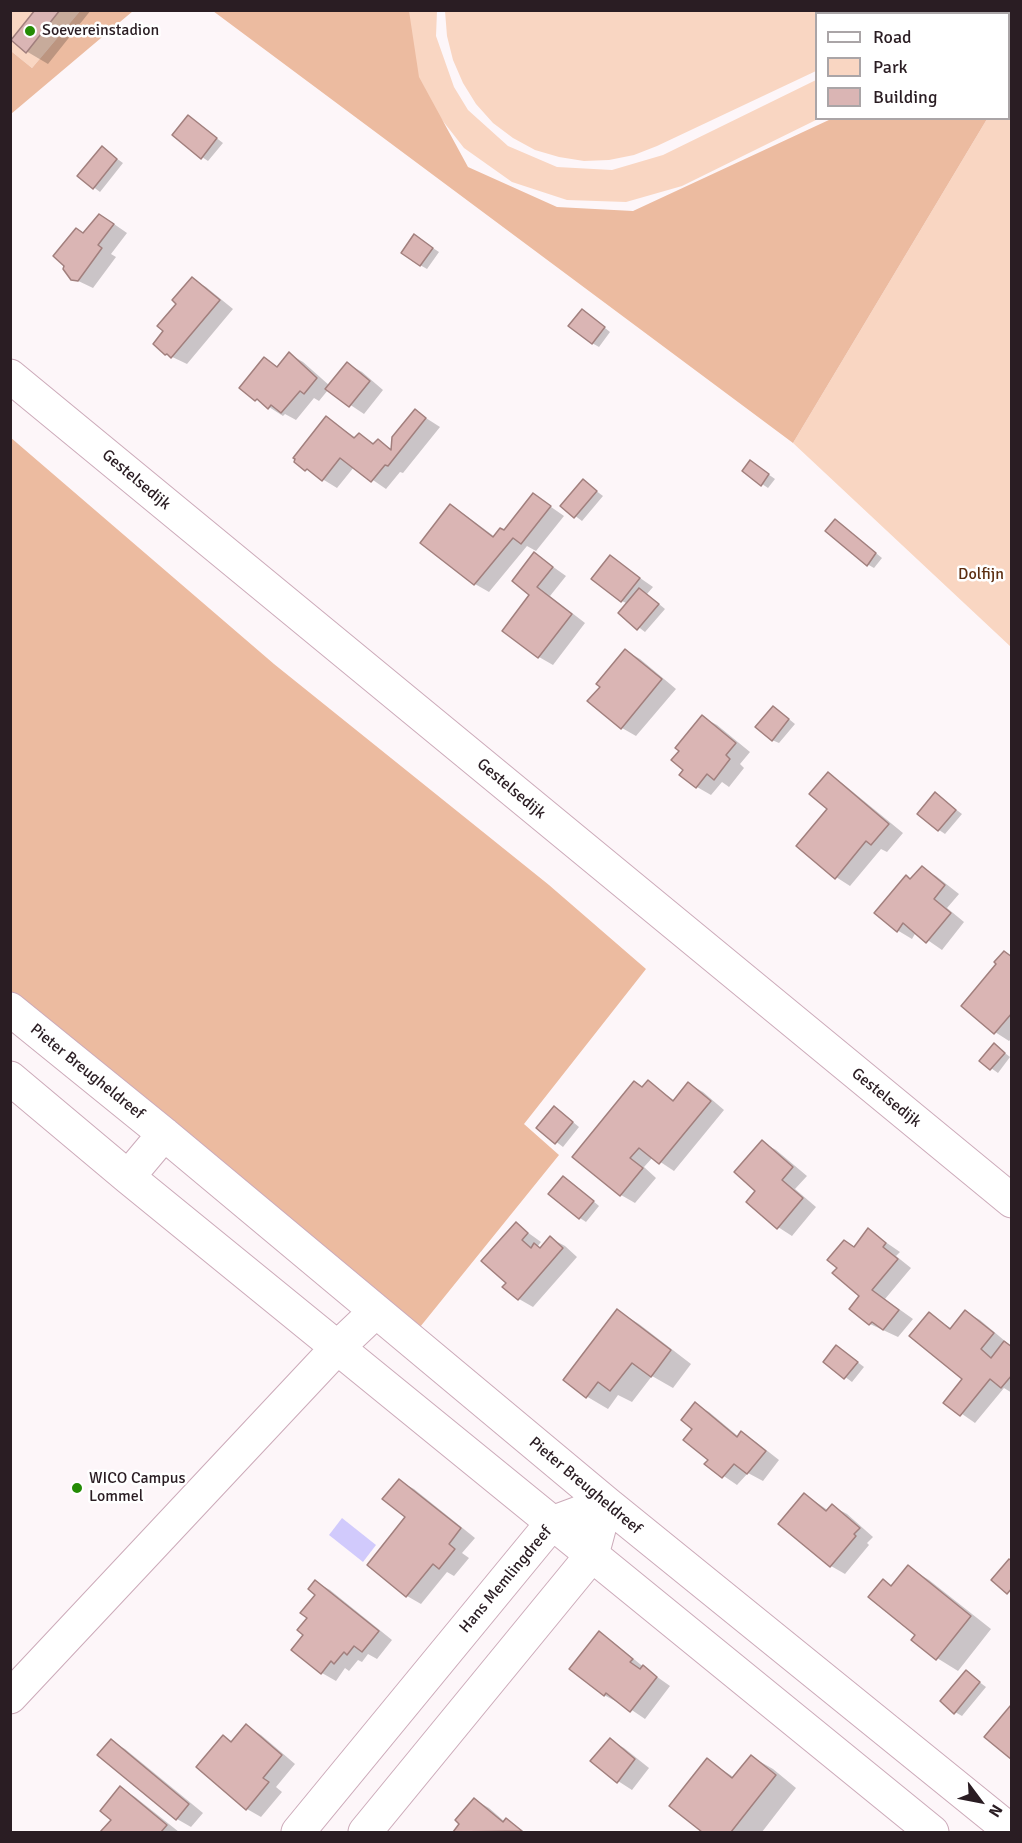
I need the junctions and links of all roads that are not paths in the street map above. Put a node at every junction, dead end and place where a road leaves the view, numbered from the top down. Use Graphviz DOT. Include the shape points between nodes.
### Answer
graph roads {
  1 [pos="10,376"];
  2 [pos="10,1009"];
  3 [pos="10,1078"];
  4 [pos="164,1134"];
  5 [pos="128,1177"];
  6 [pos="1011,1201"];
  7 [pos="376,1311"];
  8 [pos="338,1348"];
  9 [pos="606,1503"];
  10 [pos="552,1523"];
  11 [pos="592,1556"];
  12 [pos="10,1697"];
  13 [pos="1011,1832"];
  14 [pos="298,1833"];
  15 [pos="365,1833"];
  16 [pos="932,1833"];
  1 -- 6 [label="street, Gestelsedijk"];
  2 -- 4 [label="street, Pieter Breugheldreef"];
  3 -- 5 [label="street"];
  4 -- 5 [label="street"];
  4 -- 7 [label="street, Pieter Breugheldreef"];
  5 -- 8 [label="street"];
  7 -- 8 [label="street"];
  7 -- 9 [label="street, Pieter Breugheldreef"];
  8 -- 10 [label="street"];
  8 -- 12 [label="street"];
  9 -- 10 [label="street, Hans Memlingdreef"];
  9 -- 11 [label="street"];
  9 -- 13 [label="street, Pieter Breugheldreef"];
  10 -- 11 [label="street"];
  10 -- 14 [label="street, Hans Memlingdreef"];
  11 -- 15 [label="street"];
  11 -- 16 [label="street"];
}
